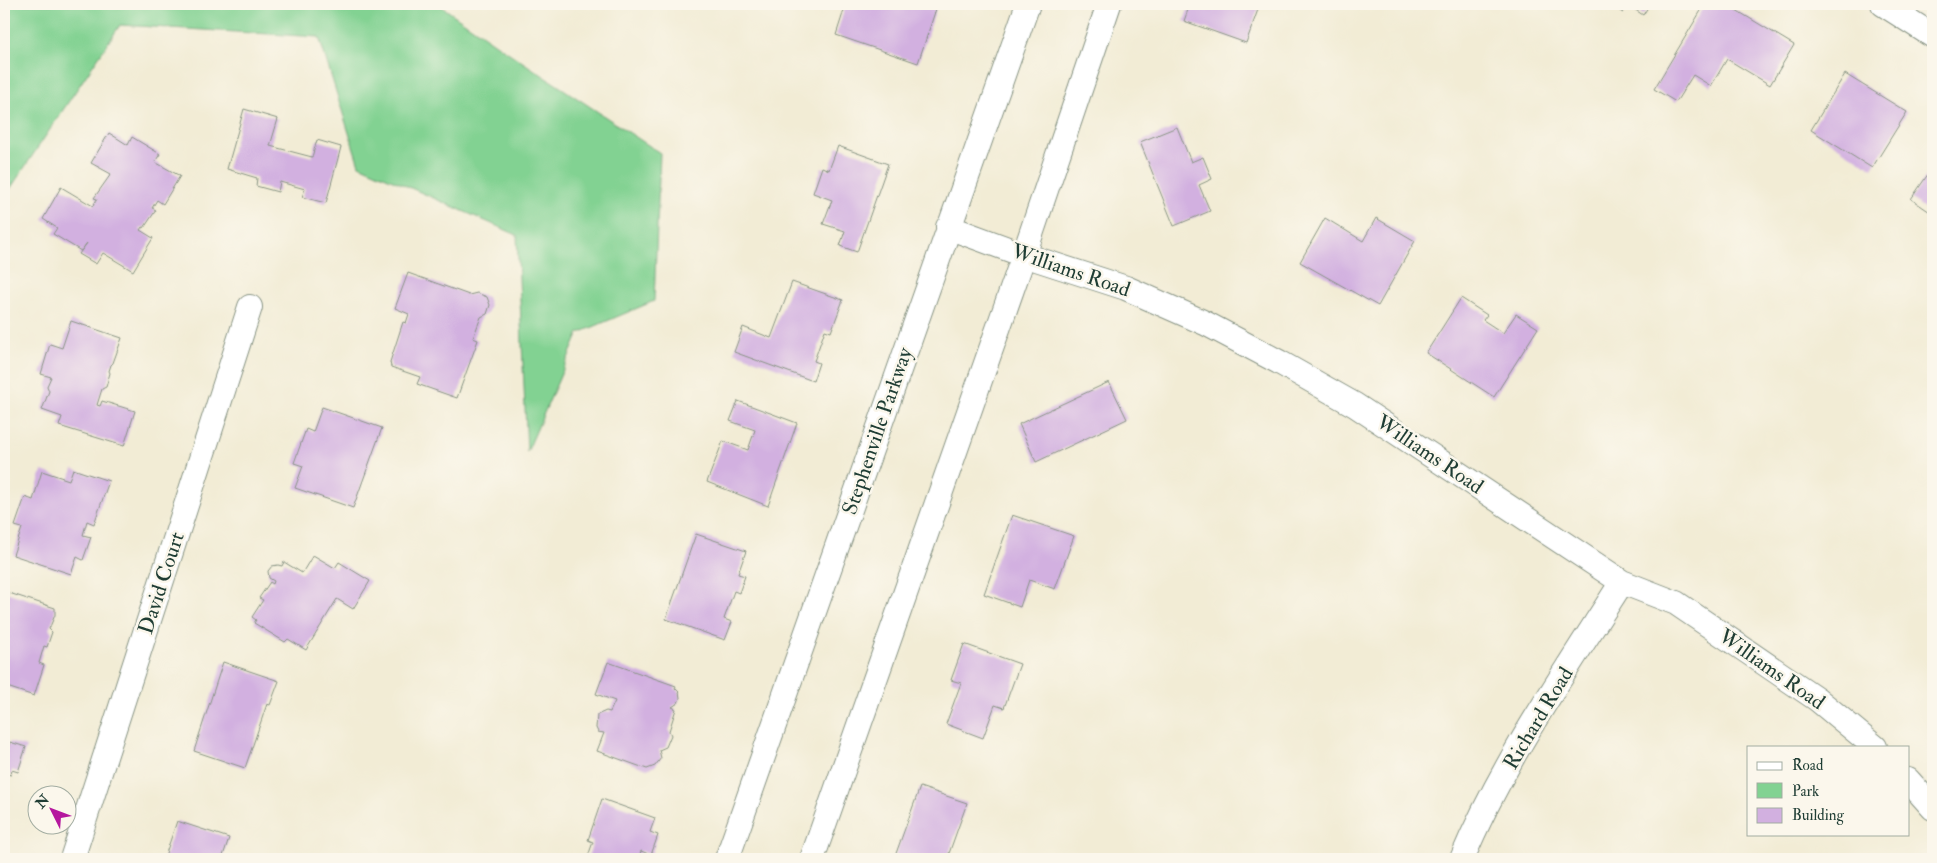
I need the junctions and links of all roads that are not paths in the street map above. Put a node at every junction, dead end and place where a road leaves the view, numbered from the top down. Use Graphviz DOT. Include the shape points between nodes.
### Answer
graph roads {
  1 [pos="1028,4"];
  2 [pos="1110,4"];
  3 [pos="1883,4"];
  4 [pos="1933,36"];
  5 [pos="948,227"];
  6 [pos="1024,255"];
  7 [pos="250,307"];
  8 [pos="1622,582"];
  9 [pos="1874,746"];
  10 [pos="1910,782"];
  11 [pos="1933,808"];
  12 [pos="72,859"];
  13 [pos="727,859"];
  14 [pos="812,859"];
  15 [pos="1462,859"];
  1 -- 5 [label="street, Stephenville Parkway"];
  2 -- 6 [label="street"];
  3 -- 4 [label="street"];
  5 -- 6 [label="street, Williams Road"];
  5 -- 13 [label="street, Stephenville Parkway"];
  6 -- 8 [label="street, Williams Road" via="1126,288 1206,323 1279,362 1355,405"];
  6 -- 14 [label="street"];
  7 -- 12 [label="street, David Court"];
  8 -- 9 [label="street, Williams Road" via="1676,603 1817,699"];
  8 -- 15 [label="street, Richard Road" via="1533,723"];
  10 -- 11 [label="street"];
}
